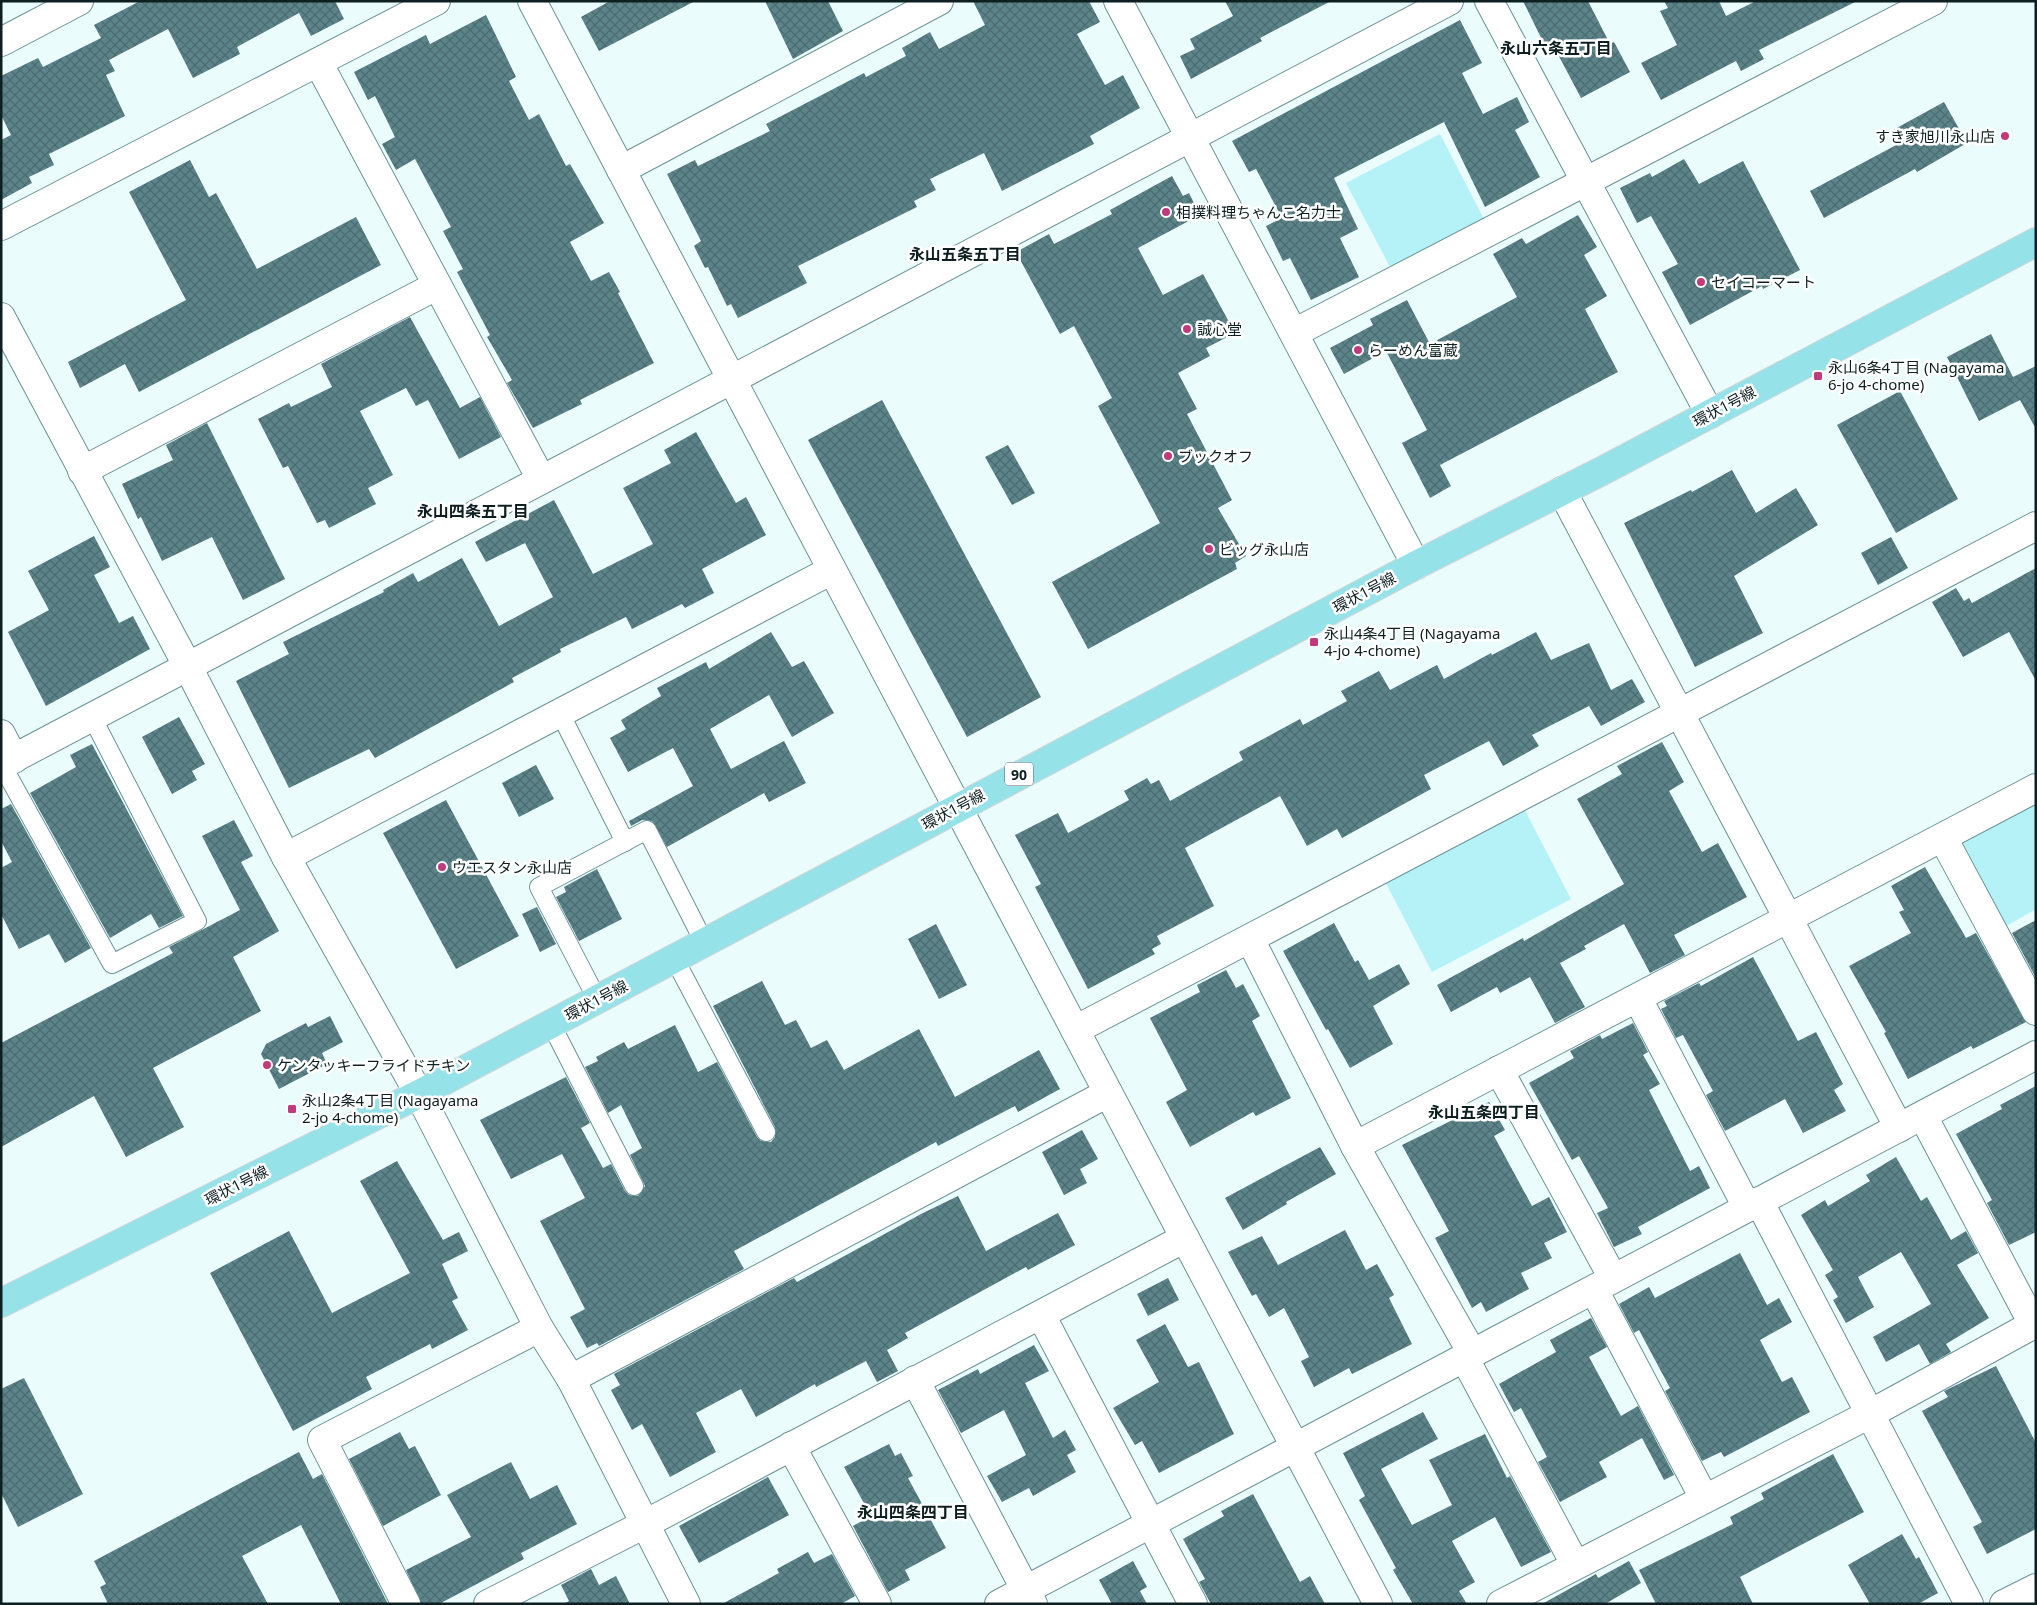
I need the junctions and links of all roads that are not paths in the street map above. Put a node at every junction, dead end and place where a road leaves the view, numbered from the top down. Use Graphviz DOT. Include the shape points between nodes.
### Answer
graph roads {
  1 [pos="79,1"];
  2 [pos="436,1"];
  3 [pos="532,1"];
  4 [pos="939,1"];
  5 [pos="1118,1"];
  6 [pos="1449,1"];
  7 [pos="1489,1"];
  8 [pos="1933,1"];
  9 [pos="1,42"];
  10 [pos="319,64"];
  11 [pos="1190,137"];
  12 [pos="620,170"];
  13 [pos="1585,182"];
  14 [pos="1,226"];
  15 [pos="2036,242"];
  16 [pos="436,286"];
  17 [pos="1,317"];
  18 [pos="1294,333"];
  19 [pos="732,380"];
  20 [pos="1710,414"];
  21 [pos="82,471"];
  22 [pos="541,479"];
  23 [pos="1562,491"];
  24 [pos="2036,526"];
  25 [pos="1416,565"];
  26 [pos="832,570"];
  27 [pos="188,667"];
  28 [pos="1680,712"];
  29 [pos="560,713"];
  30 [pos="92,717"];
  31 [pos="1,734"];
  32 [pos="6,763"];
  33 [pos="2036,788"];
  34 [pos="957,807"];
  35 [pos="1943,838"];
  36 [pos="625,842"];
  37 [pos="286,857"];
  38 [pos="1787,918"];
  39 [pos="1250,939"];
  40 [pos="704,942"];
  41 [pos="674,958"];
  42 [pos="597,999"];
  43 [pos="1638,999"];
  44 [pos="2036,1011"];
  45 [pos="551,1024"];
  46 [pos="1075,1030"];
  47 [pos="2036,1055"];
  48 [pos="1499,1070"];
  49 [pos="1108,1093"];
  50 [pos="419,1094"];
  51 [pos="1923,1116"];
  52 [pos="1899,1128"];
  53 [pos="766,1132"];
  54 [pos="1355,1146"];
  55 [pos="634,1186"];
  56 [pos="1753,1204"];
  57 [pos="1185,1238"];
  58 [pos="1603,1284"];
  59 [pos="1,1303"];
  60 [pos="1041,1315"];
  61 [pos="2034,1323"];
  62 [pos="539,1328"];
  63 [pos="1468,1355"];
  64 [pos="571,1379"];
  65 [pos="915,1380"];
  66 [pos="1870,1414"];
  67 [pos="791,1446"];
  68 [pos="1295,1446"];
  69 [pos="1704,1498"];
  70 [pos="1151,1523"];
  71 [pos="645,1524"];
  72 [pos="1574,1564"];
  73 [pos="2036,1588"];
  74 [pos="1030,1597"];
  75 [pos="406,1604"];
  76 [pos="488,1604"];
  77 [pos="686,1604"];
  78 [pos="877,1604"];
  79 [pos="999,1604"];
  80 [pos="1193,1604"];
  81 [pos="1378,1604"];
  82 [pos="1501,1604"];
  83 [pos="1969,1604"];
  84 [pos="2004,1604"];
  1 -- 9 [label="street"];
  2 -- 10 [label="street"];
  3 -- 12 [label="street"];
  4 -- 12 [label="street"];
  5 -- 11 [label="street"];
  6 -- 11 [label="street"];
  7 -- 13 [label="street"];
  8 -- 13 [label="street"];
  10 -- 14 [label="street"];
  10 -- 16 [label="street"];
  11 -- 18 [label="street"];
  11 -- 19 [label="street"];
  12 -- 19 [label="street"];
  13 -- 18 [label="street"];
  13 -- 20 [label="street"];
  15 -- 20 [label="main road, 環状1号線 / 90"];
  16 -- 21 [label="street"];
  16 -- 22 [label="street"];
  17 -- 21 [label="street"];
  18 -- 25 [label="street"];
  19 -- 22 [label="street"];
  19 -- 26 [label="street"];
  20 -- 23 [label="main road, 環状1号線 / 90"];
  21 -- 27 [label="street"];
  22 -- 27 [label="street"];
  23 -- 25 [label="main road, 環状1号線 / 90"];
  23 -- 28 [label="street"];
  24 -- 28 [label="street"];
  25 -- 34 [label="main road, 環状1号線 / 90"];
  26 -- 29 [label="street"];
  26 -- 34 [label="street"];
  27 -- 30 [label="street"];
  27 -- 37 [label="street"];
  28 -- 38 [label="street"];
  28 -- 39 [label="street"];
  29 -- 36 [label="lane"];
  29 -- 37 [label="street"];
  30 -- 32 [label="street"];
  30 -- 32 [label="lane" via="197,921 112,964"];
  31 -- 32 [label="street"];
  33 -- 35 [label="street"];
  34 -- 40 [label="main road, 環状1号線 / 90"];
  34 -- 46 [label="street"];
  35 -- 38 [label="street"];
  35 -- 44 [label="street"];
  36 -- 40 [label="lane" via="647,830"];
  36 -- 42 [label="lane" via="539,887"];
  37 -- 50 [label="street"];
  38 -- 43 [label="street"];
  38 -- 52 [label="street"];
  39 -- 46 [label="street"];
  39 -- 54 [label="street"];
  40 -- 41 [label="main road, 環状1号線 / 90"];
  41 -- 42 [label="main road, 環状1号線 / 90"];
  41 -- 53 [label="lane"];
  42 -- 45 [label="main road, 環状1号線 / 90"];
  43 -- 48 [label="street"];
  43 -- 56 [label="street"];
  45 -- 50 [label="main road, 環状1号線 / 90"];
  45 -- 55 [label="lane"];
  46 -- 49 [label="street"];
  47 -- 51 [label="street"];
  48 -- 54 [label="street"];
  48 -- 58 [label="street"];
  49 -- 57 [label="street"];
  49 -- 64 [label="street"];
  50 -- 59 [label="main road, 環状1号線 / 90"];
  50 -- 62 [label="street"];
  51 -- 52 [label="street"];
  51 -- 61 [label="street"];
  52 -- 56 [label="street"];
  54 -- 63 [label="street"];
  56 -- 58 [label="street"];
  56 -- 66 [label="street"];
  57 -- 60 [label="street"];
  57 -- 68 [label="street"];
  58 -- 63 [label="street"];
  58 -- 69 [label="street"];
  60 -- 65 [label="street"];
  60 -- 70 [label="street"];
  61 -- 66 [label="street"];
  62 -- 64 [label="street"];
  62 -- 75 [label="street" via="322,1440"];
  63 -- 68 [label="street"];
  63 -- 72 [label="street"];
  64 -- 71 [label="street"];
  65 -- 67 [label="street"];
  65 -- 74 [label="street"];
  66 -- 69 [label="street"];
  66 -- 83 [label="street"];
  67 -- 71 [label="street"];
  67 -- 78 [label="street"];
  68 -- 70 [label="street"];
  68 -- 81 [label="street"];
  69 -- 72 [label="street"];
  70 -- 74 [label="street"];
  70 -- 80 [label="street"];
  71 -- 76 [label="street"];
  71 -- 77 [label="street"];
  72 -- 82 [label="street"];
  73 -- 84 [label="street"];
  74 -- 79 [label="street"];
}
